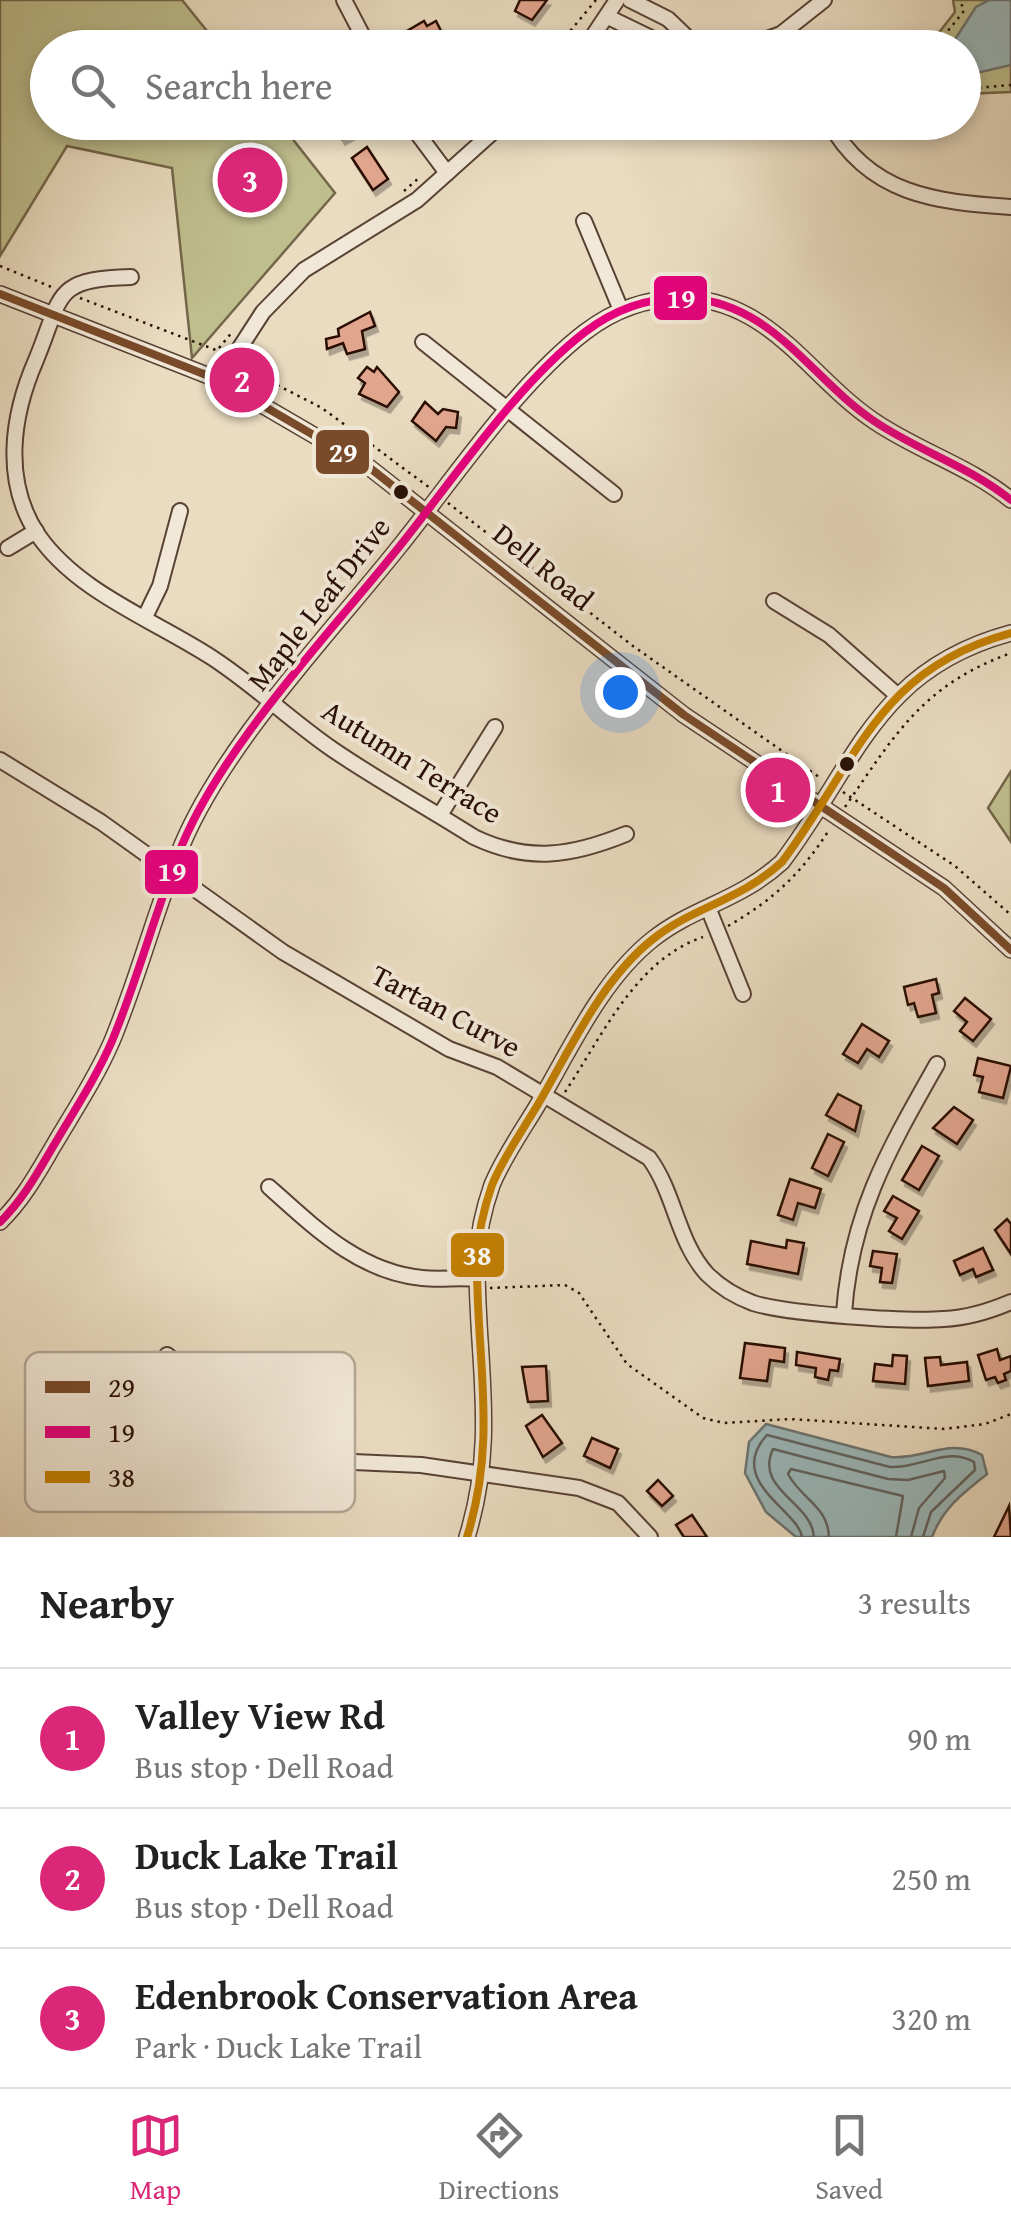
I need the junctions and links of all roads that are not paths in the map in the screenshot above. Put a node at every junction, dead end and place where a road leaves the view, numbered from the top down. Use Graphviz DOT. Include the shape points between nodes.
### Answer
graph roads {
  1 [pos="344,0"];
  2 [pos="617,0"];
  3 [pos="630,0"];
  4 [pos="824,0"];
  5 [pos="608,17"];
  6 [pos="360,30"];
  7 [pos="598,30"];
  8 [pos="637,30"];
  9 [pos="679,30"];
  10 [pos="795,30"];
  11 [pos="422,140"];
  12 [pos="484,140"];
  13 [pos="840,140"];
  14 [pos="448,172"];
  15 [pos="1011,207"];
  16 [pos="584,221"];
  17 [pos="130,277"];
  18 [pos="0,294"];
  19 [pos="620,310"];
  20 [pos="54,314"];
  21 [pos="423,342"];
  22 [pos="219,380"];
  23 [pos="509,410"];
  24 [pos="6,436"];
  25 [pos="614,494"];
  26 [pos="1011,500"];
  27 [pos="428,510"];
  28 [pos="180,511"];
  29 [pos="36,532"];
  30 [pos="8,548"];
  31 [pos="774,601"];
  32 [pos="145,617"];
  33 [pos="1011,632"];
  34 [pos="897,695"];
  35 [pos="275,703"];
  36 [pos="495,727"];
  37 [pos="0,760"];
  38 [pos="820,806"];
  39 [pos="440,816"];
  40 [pos="626,834"];
  41 [pos="173,873"];
  42 [pos="709,910"];
  43 [pos="1011,950"];
  44 [pos="743,994"];
  45 [pos="937,1064"];
  46 [pos="544,1095"];
  47 [pos="269,1187"];
  48 [pos="0,1222"];
  49 [pos="478,1284"];
  50 [pos="1011,1302"];
  51 [pos="844,1313"];
  52 [pos="355,1462"];
  53 [pos="482,1473"];
  54 [pos="467,1537"];
  55 [pos="650,1537"];
  1 -- 6 [label="street"];
  2 -- 5 [label="street"];
  3 -- 9 [label="street"];
  4 -- 10 [label="street"];
  5 -- 7 [label="street"];
  5 -- 8 [label="street"];
  11 -- 14 [label="street"];
  12 -- 14 [label="street"];
  13 -- 15 [label="street" via="894,188 921,198"];
  14 -- 22 [label="street" via="389,221 334,248 291,282"];
  16 -- 19 [label="street"];
  17 -- 20 [label="street" via="82,280 63,292"];
  18 -- 20 [label="street, Dell Road"];
  19 -- 23 [label="street, Maple Leaf Drive" via="581,335"];
  19 -- 26 [label="street, Maple Leaf Drive" via="690,298 746,313 876,422"];
  20 -- 22 [label="street, Dell Road"];
  20 -- 24 [label="street, Autumn Terrace"];
  21 -- 23 [label="street"];
  22 -- 27 [label="street, Dell Road" via="323,438"];
  23 -- 25 [label="street"];
  23 -- 27 [label="street, Maple Leaf Drive"];
  24 -- 29 [label="street, Autumn Terrace"];
  27 -- 35 [label="street, Maple Leaf Drive"];
  27 -- 38 [label="street, Dell Road" via="684,715"];
  28 -- 32 [label="street"];
  29 -- 30 [label="street"];
  29 -- 32 [label="street, Autumn Terrace" via="66,567"];
  31 -- 34 [label="street" via="829,636"];
  32 -- 35 [label="street, Autumn Terrace"];
  33 -- 34 [label="street" via="942,658"];
  34 -- 38 [label="street"];
  35 -- 39 [label="street, Autumn Terrace" via="334,750"];
  35 -- 41 [label="street, Maple Leaf Drive" via="202,810"];
  36 -- 39 [label="street"];
  37 -- 41 [label="street, Tartan Curve"];
  38 -- 42 [label="street" via="782,862"];
  38 -- 43 [label="street, Dell Road" via="944,888"];
  39 -- 40 [label="street, Autumn Terrace" via="498,849 524,854 576,853"];
  41 -- 46 [label="street, Tartan Curve" via="283,952 428,1038"];
  41 -- 48 [label="street, Maple Leaf Drive" via="94,1079"];
  42 -- 44 [label="street"];
  42 -- 46 [label="street" via="668,929 634,956"];
  45 -- 51 [label="street" via="867,1193 847,1269"];
  46 -- 49 [label="street" via="494,1182 483,1217"];
  46 -- 51 [label="street, Tartan Curve" via="649,1158 692,1253 728,1291 778,1308"];
  47 -- 49 [label="street" via="366,1262 420,1278"];
  49 -- 53 [label="street"];
  50 -- 51 [label="street, Tartan Curve" via="946,1320"];
  52 -- 53 [label="street"];
  53 -- 54 [label="street"];
  53 -- 55 [label="street" via="599,1493"];
}
